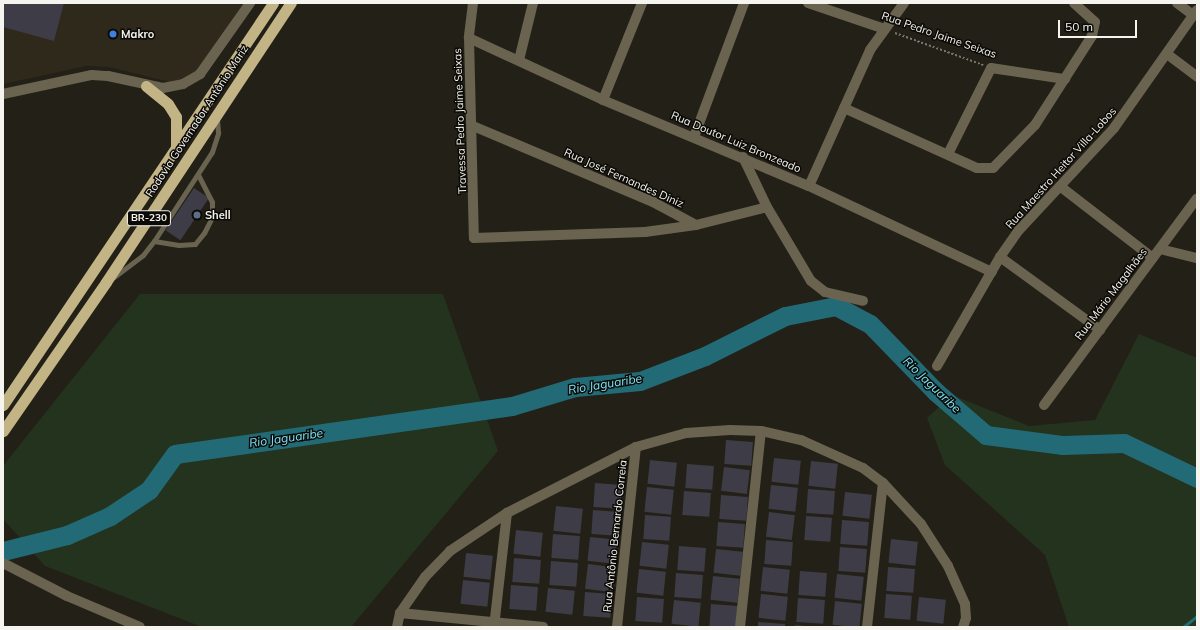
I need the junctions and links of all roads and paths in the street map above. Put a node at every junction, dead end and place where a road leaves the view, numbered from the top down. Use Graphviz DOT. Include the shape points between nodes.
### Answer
graph roads {
  1 [pos="250,3"];
  2 [pos="273,3"];
  3 [pos="291,3"];
  4 [pos="473,3"];
  5 [pos="534,3"];
  6 [pos="642,3"];
  7 [pos="744,3"];
  8 [pos="808,3"];
  9 [pos="904,3"];
  10 [pos="1074,3"];
  11 [pos="1176,3"];
  12 [pos="1195,13"];
  13 [pos="884,29"];
  14 [pos="469,38"];
  15 [pos="1167,54"];
  16 [pos="518,60"];
  17 [pos="991,68"];
  18 [pos="1197,77"];
  19 [pos="1065,79"];
  20 [pos="146,86"];
  21 [pos="3,94"];
  22 [pos="603,100"];
  23 [pos="844,108"];
  24 [pos="216,115"];
  25 [pos="473,126"];
  26 [pos="694,137"];
  27 [pos="173,154"];
  28 [pos="948,154"];
  29 [pos="743,157"];
  30 [pos="198,174"];
  31 [pos="809,186"];
  32 [pos="1061,187"];
  33 [pos="1197,198"];
  34 [pos="768,207"];
  35 [pos="696,225"];
  36 [pos="154,241"];
  37 [pos="1160,249"];
  38 [pos="1000,257"];
  39 [pos="1153,258"];
  40 [pos="1197,258"];
  41 [pos="992,272"];
  42 [pos="106,282"];
  43 [pos="863,300"];
  44 [pos="1100,330"];
  45 [pos="937,366"];
  46 [pos="3,405"];
  47 [pos="1044,405"];
  48 [pos="3,431"];
  49 [pos="761,432"];
  50 [pos="636,447"];
  51 [pos="883,483"];
  52 [pos="507,513"];
  53 [pos="3,563"];
  54 [pos="400,613"];
  55 [pos="494,625"];
  56 [pos="140,627"];
  57 [pos="397,627"];
  58 [pos="542,627"];
  59 [pos="617,627"];
  60 [pos="740,627"];
  61 [pos="867,627"];
  62 [pos="963,627"];
  1 -- 20 [label="street" via="200,74 187,82 173,86"];
  2 -- 27 [label="highway, Rodovia Governador Antônio Mariz / BR-230"];
  3 -- 24 [label="highway, Rodovia Governador Antônio Mariz / BR-230"];
  4 -- 14 [label="street, Travessa Pedro Jaime Seixas"];
  5 -- 16 [label="street"];
  6 -- 22 [label="street"];
  7 -- 26 [label="street"];
  8 -- 13 [label="street, Rua Pedro Jaime Seixas"];
  9 -- 13 [label="street"];
  10 -- 19 [label="street" via="1091,16 1096,28"];
  11 -- 12 [label="street"];
  12 -- 15 [label="street, Rua Maestro Heitor Villa-Lobos"];
  13 -- 17 [label="path, Rua Pedro Jaime Seixas"];
  13 -- 23 [label="street" via="870,50"];
  14 -- 16 [label="street, Rua Doutor Luiz Bronzeado"];
  14 -- 25 [label="street, Travessa Pedro Jaime Seixas"];
  15 -- 18 [label="street"];
  15 -- 32 [label="street, Rua Maestro Heitor Villa-Lobos" via="1114,128"];
  16 -- 22 [label="street, Rua Doutor Luiz Bronzeado"];
  17 -- 19 [label="street, Rua Pedro Jaime Seixas"];
  17 -- 28 [label="street"];
  19 -- 28 [label="street" via="1035,125 992,168 977,168"];
  20 -- 21 [label="street" via="108,76 92,75"];
  20 -- 27 [label="highway" via="168,104 176,117 178,139"];
  22 -- 26 [label="street, Rua Doutor Luiz Bronzeado"];
  23 -- 28 [label="street"];
  23 -- 31 [label="street"];
  24 -- 30 [label="lane" via="216,144"];
  24 -- 42 [label="highway, Rodovia Governador Antônio Mariz / BR-230"];
  25 -- 35 [label="street, Rua José Fernandes Diniz" via="653,202"];
  25 -- 35 [label="street, Travessa Pedro Jaime Seixas" via="474,238 645,232"];
  26 -- 29 [label="street, Rua Doutor Luiz Bronzeado"];
  27 -- 46 [label="highway, Rodovia Governador Antônio Mariz / BR-230"];
  29 -- 31 [label="street, Rua Doutor Luiz Bronzeado"];
  29 -- 34 [label="street"];
  30 -- 36 [label="lane"];
  30 -- 36 [label="lane" via="212,202 212,217 204,233 194,244 179,245"];
  31 -- 41 [label="street, Rua Doutor Luiz Bronzeado"];
  32 -- 38 [label="street, Rua Maestro Heitor Villa-Lobos" via="1019,230"];
  32 -- 39 [label="street"];
  33 -- 37 [label="street, Rua Mário Magalhães"];
  34 -- 35 [label="street"];
  34 -- 43 [label="street" via="815,287 825,292"];
  36 -- 42 [label="lane" via="130,266"];
  37 -- 39 [label="street, Rua Mário Magalhães"];
  37 -- 40 [label="street"];
  38 -- 41 [label="street, Rua Maestro Heitor Villa-Lobos"];
  38 -- 44 [label="street"];
  39 -- 44 [label="street, Rua Mário Magalhães"];
  41 -- 45 [label="street, Rua Maestro Heitor Villa-Lobos"];
  42 -- 48 [label="highway, Rodovia Governador Antônio Mariz / BR-230"];
  44 -- 47 [label="street, Rua Mário Magalhães"];
  49 -- 50 [label="street" via="730,430 686,433"];
  49 -- 51 [label="street" via="801,440 834,453 863,468"];
  49 -- 60 [label="street"];
  50 -- 52 [label="street"];
  50 -- 59 [label="street, Rua Antônio Bernardo Correia"];
  51 -- 61 [label="street"];
  51 -- 62 [label="street" via="921,524 948,566 965,604 966,618"];
  52 -- 54 [label="street" via="450,552 425,577"];
  52 -- 55 [label="street"];
  53 -- 56 [label="street" via="67,596"];
  54 -- 55 [label="street"];
  54 -- 57 [label="street"];
  55 -- 58 [label="street"];
}
